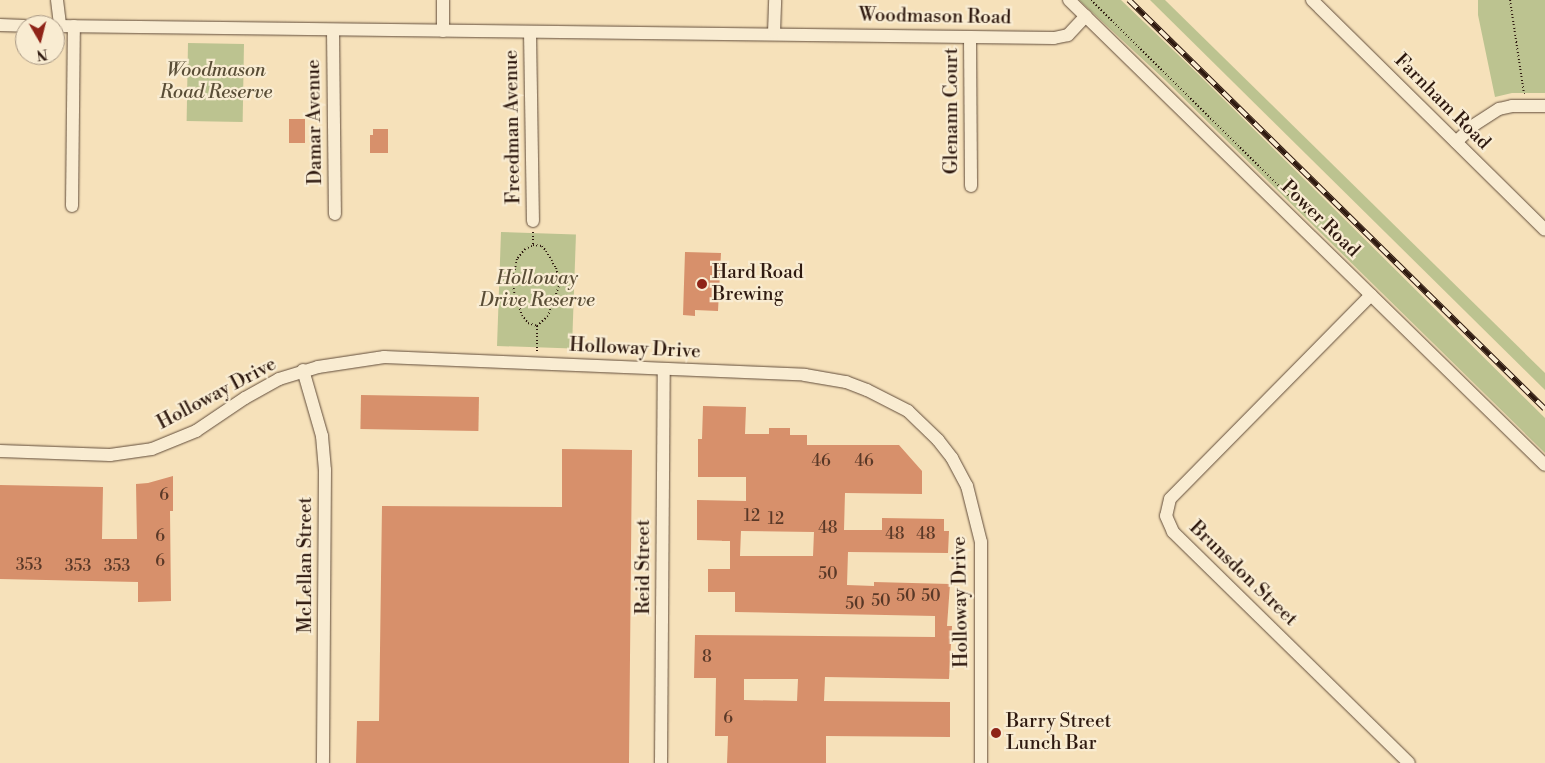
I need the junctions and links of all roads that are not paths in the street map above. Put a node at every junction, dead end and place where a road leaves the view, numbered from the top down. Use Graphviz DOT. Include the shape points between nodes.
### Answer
graph roads {
  1 [pos="57,0"];
  2 [pos="443,0"];
  3 [pos="774,0"];
  4 [pos="1069,0"];
  5 [pos="1312,0"];
  6 [pos="57,15"];
  7 [pos="1086,16"];
  8 [pos="0,26"];
  9 [pos="15,26"];
  10 [pos="65,26"];
  11 [pos="74,26"];
  12 [pos="333,30"];
  13 [pos="443,31"];
  14 [pos="530,32"];
  15 [pos="774,33"];
  16 [pos="970,37"];
  17 [pos="1545,106"];
  18 [pos="1456,142"];
  19 [pos="971,186"];
  20 [pos="72,206"];
  21 [pos="335,214"];
  22 [pos="533,221"];
  23 [pos="1545,230"];
  24 [pos="1371,295"];
  25 [pos="303,370"];
  26 [pos="664,370"];
  27 [pos="0,451"];
  28 [pos="1545,465"];
  29 [pos="323,763"];
  30 [pos="661,763"];
  31 [pos="981,763"];
  32 [pos="1409,763"];
  1 -- 6 [label="street"];
  2 -- 13 [label="street"];
  3 -- 15 [label="street"];
  4 -- 7 [label="street, Power Road"];
  5 -- 18 [label="street, Farnham Road"];
  7 -- 16 [label="street, Woodmason Road" via="1068,35 1054,38"];
  7 -- 24 [label="street, Power Road"];
  8 -- 9 [label="street"];
  10 -- 11 [label="street, Woodmason Road"];
  11 -- 12 [label="street, Woodmason Road"];
  11 -- 20 [label="street"];
  12 -- 13 [label="street, Woodmason Road"];
  12 -- 21 [label="street, Damar Avenue"];
  13 -- 14 [label="street, Woodmason Road"];
  14 -- 15 [label="street, Woodmason Road"];
  14 -- 22 [label="street, Freedman Avenue"];
  15 -- 16 [label="street, Woodmason Road"];
  16 -- 19 [label="street, Glenann Court"];
  17 -- 18 [label="street" via="1499,109 1474,125"];
  18 -- 23 [label="street, Farnham Road"];
  24 -- 28 [label="street, Power Road"];
  24 -- 32 [label="street, Brunsdon Street" via="1170,499 1166,516 1173,532"];
  25 -- 26 [label="street, Holloway Drive" via="384,357"];
  25 -- 27 [label="street, Holloway Drive" via="253,393 196,431 152,449 110,455"];
  25 -- 29 [label="street, McLellan Street" via="322,436 325,470"];
  26 -- 30 [label="street, Reid Street"];
  26 -- 31 [label="street, Holloway Drive" via="805,375 839,380 908,411 938,440 967,486 982,542"];
}
